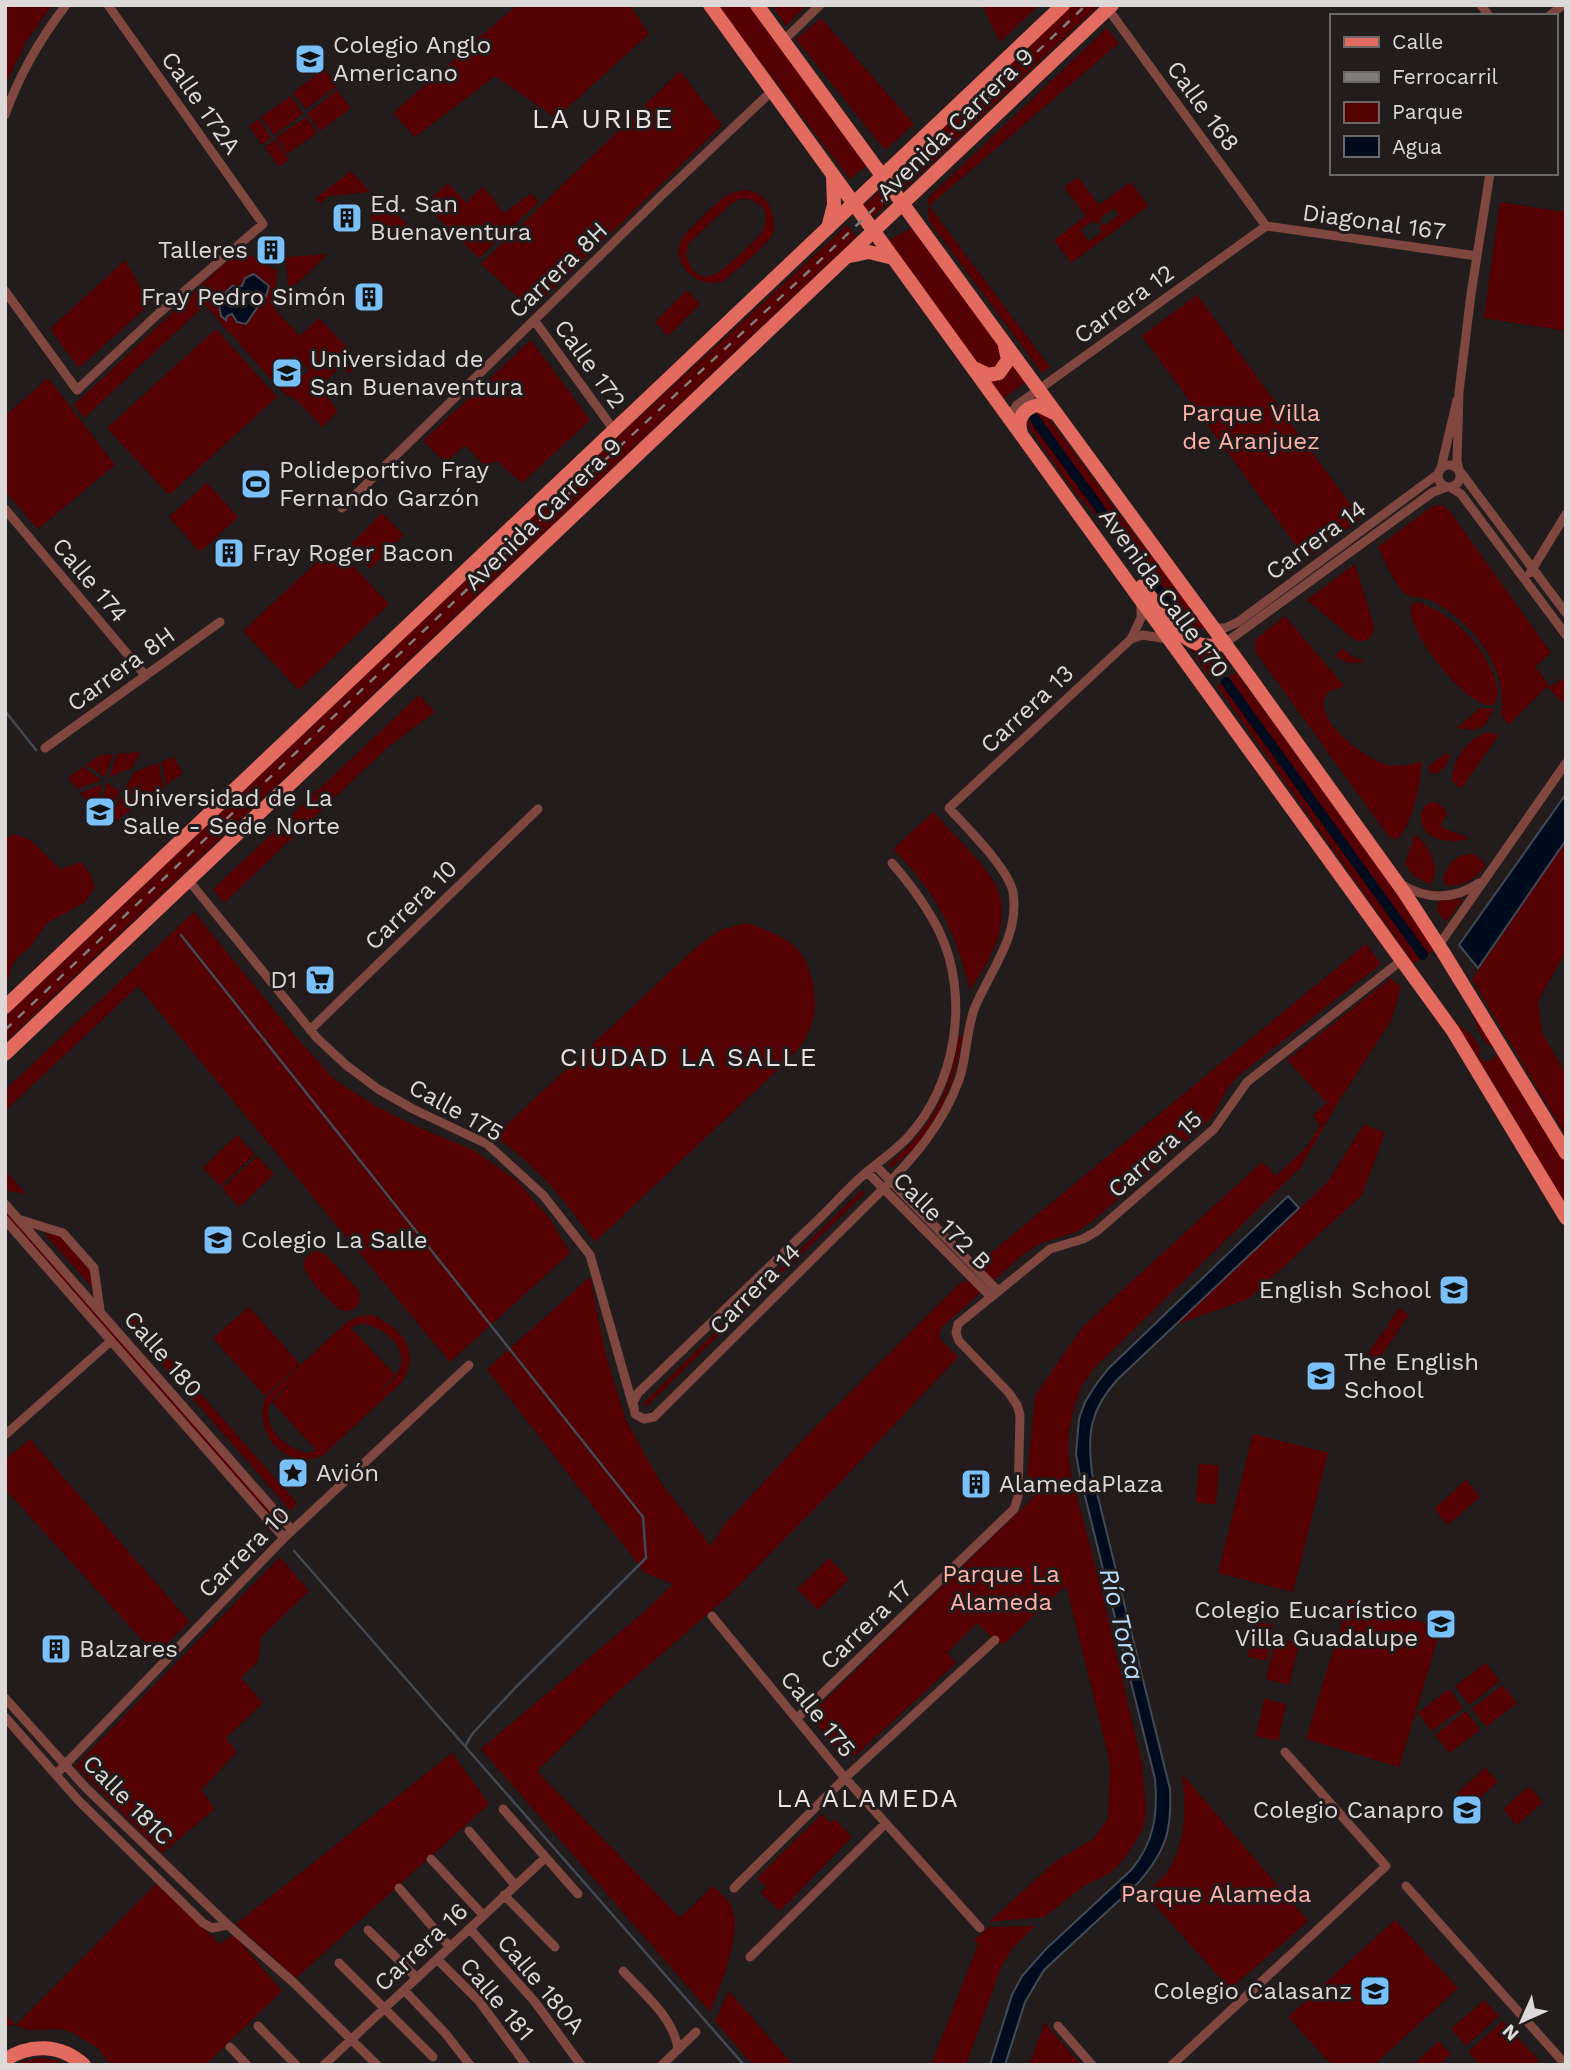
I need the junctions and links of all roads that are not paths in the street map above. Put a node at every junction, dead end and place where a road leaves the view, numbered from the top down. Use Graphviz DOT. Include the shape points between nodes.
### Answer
graph roads {
  1 [pos="66,5"];
  2 [pos="108,5"];
  3 [pos="710,5"];
  4 [pos="757,5"];
  5 [pos="820,5"];
  6 [pos="1063,5"];
  7 [pos="1110,7"];
  8 [pos="783,41"];
  9 [pos="772,91"];
  10 [pos="5,115"];
  11 [pos="833,174"];
  12 [pos="1490,175"];
  13 [pos="883,177"];
  14 [pos="854,204"];
  15 [pos="903,204"];
  16 [pos="1266,226"];
  17 [pos="828,229"];
  18 [pos="874,232"];
  19 [pos="848,256"];
  20 [pos="1477,256"];
  21 [pos="893,258"];
  22 [pos="5,291"];
  23 [pos="534,320"];
  24 [pos="999,336"];
  25 [pos="970,363"];
  26 [pos="1038,389"];
  27 [pos="1459,392"];
  28 [pos="1009,417"];
  29 [pos="1059,418"];
  30 [pos="614,430"];
  31 [pos="1021,435"];
  32 [pos="1459,470"];
  33 [pos="1439,471"];
  34 [pos="1448,487"];
  35 [pos="342,508"];
  36 [pos="5,509"];
  37 [pos="1566,514"];
  38 [pos="1091,531"];
  39 [pos="1532,570"];
  40 [pos="1525,581"];
  41 [pos="1140,599"];
  42 [pos="1566,613"];
  43 [pos="220,622"];
  44 [pos="1214,628"];
  45 [pos="1566,635"];
  46 [pos="1131,639"];
  47 [pos="1170,640"];
  48 [pos="1225,643"];
  49 [pos="145,676"];
  50 [pos="44,748"];
  51 [pos="1566,763"];
  52 [pos="538,809"];
  53 [pos="892,863"];
  54 [pos="1488,875"];
  55 [pos="189,881"];
  56 [pos="1396,881"];
  57 [pos="1439,945"];
  58 [pos="1402,960"];
  59 [pos="5,1007"];
  60 [pos="974,1010"];
  61 [pos="310,1030"];
  62 [pos="954,1035"];
  63 [pos="5,1054"];
  64 [pos="1566,1153"];
  65 [pos="871,1168"];
  66 [pos="886,1185"];
  67 [pos="5,1204"];
  68 [pos="1566,1218"];
  69 [pos="18,1219"];
  70 [pos="5,1220"];
  71 [pos="993,1293"];
  72 [pos="100,1312"];
  73 [pos="956,1333"];
  74 [pos="111,1341"];
  75 [pos="469,1366"];
  76 [pos="635,1414"];
  77 [pos="5,1435"];
  78 [pos="292,1530"];
  79 [pos="284,1538"];
  80 [pos="712,1616"];
  81 [pos="995,1640"];
  82 [pos="5,1698"];
  83 [pos="5,1717"];
  84 [pos="797,1718"];
  85 [pos="1285,1752"];
  86 [pos="65,1765"];
  87 [pos="56,1774"];
  88 [pos="845,1779"];
  89 [pos="503,1809"];
  90 [pos="885,1824"];
  91 [pos="469,1831"];
  92 [pos="545,1858"];
  93 [pos="431,1859"];
  94 [pos="515,1885"];
  95 [pos="1406,1886"];
  96 [pos="399,1888"];
  97 [pos="734,1888"];
  98 [pos="578,1894"];
  99 [pos="505,1895"];
  100 [pos="483,1915"];
  101 [pos="229,1925"];
  102 [pos="980,1928"];
  103 [pos="470,1929"];
  104 [pos="368,1930"];
  105 [pos="450,1947"];
  106 [pos="555,1947"];
  107 [pos="750,1957"];
  108 [pos="437,1959"];
  109 [pos="339,1963"];
  110 [pos="624,1971"];
  111 [pos="417,1978"];
  112 [pos="404,1990"];
  113 [pos="384,2008"];
  114 [pos="258,2026"];
  115 [pos="1058,2026"];
  116 [pos="696,2032"];
  117 [pos="352,2040"];
  118 [pos="5,2047"];
  119 [pos="230,2047"];
  120 [pos="27,2049"];
  121 [pos="678,2050"];
  122 [pos="433,2057"];
  123 [pos="5,2060"];
  124 [pos="84,2065"];
  125 [pos="247,2065"];
  126 [pos="296,2065"];
  127 [pos="324,2065"];
  128 [pos="377,2065"];
  129 [pos="470,2065"];
  130 [pos="526,2065"];
  131 [pos="581,2065"];
  132 [pos="662,2065"];
  133 [pos="1092,2065"];
  134 [pos="1172,2065"];
  135 [pos="1566,2065"];
  1 -- 10 [label="street" via="40,42"];
  2 -- 22 [label="street, Calle 172A" via="263,223 77,390"];
  3 -- 9 [label="main road, Avenida Calle 170"];
  4 -- 8 [label="main road, Avenida Calle 170"];
  5 -- 8 [label="street"];
  6 -- 13 [label="main road, Avenida Carrera 9"];
  7 -- 15 [label="main road, Avenida Carrera 9"];
  7 -- 16 [label="street, Calle 168"];
  8 -- 13 [label="main road, Avenida Calle 170"];
  9 -- 11 [label="main road, Avenida Calle 170"];
  9 -- 23 [label="street, Carrera 8H"];
  11 -- 14 [label="main road, Avenida Calle 170"];
  11 -- 17 [label="main road" via="834,205"];
  12 -- 20 [label="street"];
  13 -- 14 [label="main road, Avenida Carrera 9"];
  13 -- 15 [label="main road, Avenida Calle 170"];
  14 -- 17 [label="main road, Avenida Carrera 9"];
  14 -- 18 [label="main road, Avenida Calle 170"];
  15 -- 18 [label="main road, Avenida Carrera 9"];
  15 -- 24 [label="main road, Avenida Calle 170"];
  16 -- 20 [label="street, Diagonal 167"];
  16 -- 26 [label="street, Carrera 12"];
  17 -- 30 [label="main road, Avenida Carrera 9"];
  18 -- 19 [label="main road, Avenida Carrera 9"];
  18 -- 21 [label="main road, Avenida Calle 170"];
  19 -- 21 [label="main road" via="869,252"];
  19 -- 55 [label="main road, Avenida Carrera 9"];
  20 -- 27 [label="street"];
  21 -- 25 [label="main road, Avenida Calle 170"];
  23 -- 30 [label="street, Calle 172"];
  23 -- 35 [label="street, Carrera 8H"];
  24 -- 25 [label="main road" via="1008,355 1003,370 988,375"];
  24 -- 26 [label="main road, Avenida Calle 170"];
  25 -- 28 [label="main road, Avenida Calle 170"];
  26 -- 28 [label="street, Carrera 12"];
  26 -- 29 [label="main road, Avenida Calle 170"];
  27 -- 32 [label="street"];
  27 -- 33 [label="street"];
  28 -- 31 [label="main road, Avenida Calle 170"];
  29 -- 31 [label="main road" via="1045,407 1031,407 1021,415"];
  29 -- 44 [label="main road, Avenida Calle 170"];
  30 -- 59 [label="main road, Avenida Carrera 9"];
  31 -- 38 [label="main road, Avenida Calle 170"];
  32 -- 33 [label="street" via="1450,464"];
  32 -- 34 [label="street" via="1459,481"];
  32 -- 39 [label="street"];
  33 -- 34 [label="street" via="1440,483"];
  33 -- 44 [label="street, Carrera 14" via="1238,622"];
  34 -- 40 [label="street" via="1461,494"];
  34 -- 48 [label="street, Carrera 14" via="1433,492"];
  36 -- 49 [label="street, Calle 174"];
  37 -- 39 [label="street"];
  38 -- 41 [label="main road, Avenida Calle 170"];
  38 -- 48 [label="main road" via="1186,638 1206,646"];
  39 -- 40 [label="street"];
  39 -- 42 [label="street"];
  40 -- 45 [label="street"];
  41 -- 46 [label="street" via="1141,618"];
  41 -- 47 [label="main road, Avenida Calle 170"];
  43 -- 49 [label="street, Carrera 8H"];
  44 -- 48 [label="main road, Avenida Calle 170"];
  46 -- 47 [label="street" via="1154,635"];
  46 -- 60 [label="street, Carrera 13" via="949,808 1005,873 1013,892 1006,948"];
  47 -- 58 [label="main road, Avenida Calle 170"];
  48 -- 56 [label="main road, Avenida Calle 170"];
  49 -- 50 [label="street, Carrera 8H"];
  51 -- 54 [label="street"];
  52 -- 61 [label="street, Carrera 10"];
  53 -- 62 [label="street" via="920,896 941,935 953,978"];
  54 -- 56 [label="street" via="1468,890 1443,897 1415,892"];
  54 -- 57 [label="street"];
  55 -- 61 [label="street, Calle 175"];
  55 -- 63 [label="main road, Avenida Carrera 9"];
  56 -- 57 [label="main road, Avenida Calle 170"];
  57 -- 64 [label="main road, Avenida Calle 170"];
  58 -- 68 [label="main road, Avenida Calle 170" via="1466,1052"];
  58 -- 71 [label="street, Carrera 15" via="1247,1082 1214,1129 1097,1231 1050,1249"];
  60 -- 62 [label="street"];
  60 -- 66 [label="street, Carrera 14" via="959,1079 945,1111 920,1150"];
  61 -- 76 [label="street, Calle 175" via="378,1089 487,1144 543,1195 590,1255"];
  62 -- 65 [label="street" via="932,1106 909,1136"];
  65 -- 66 [label="street, Calle 172 B"];
  65 -- 76 [label="street" via="638,1393 633,1402"];
  66 -- 71 [label="street, Calle 172 B"];
  66 -- 76 [label="street, Carrera 14" via="654,1417 644,1419"];
  67 -- 69 [label="street, Calle 180"];
  69 -- 72 [label="street, Calle 180"];
  69 -- 72 [label="street" via="63,1233 94,1268"];
  70 -- 74 [label="street, Calle 180"];
  71 -- 73 [label="street, Carrera 15" via="958,1324"];
  72 -- 78 [label="street, Calle 180"];
  73 -- 84 [label="street, Carrera 17" via="1017,1405 1018,1497 1014,1509"];
  74 -- 77 [label="street"];
  74 -- 79 [label="street, Calle 180"];
  75 -- 78 [label="street, Carrera 10"];
  78 -- 79 [label="street, Carrera 10"];
  79 -- 86 [label="street, Carrera 10"];
  80 -- 84 [label="street, Calle 175"];
  81 -- 88 [label="street"];
  82 -- 86 [label="street, Calle 181C"];
  83 -- 87 [label="street, Calle 181C"];
  84 -- 88 [label="street, Calle 175"];
  85 -- 134 [label="street" via="1386,1866"];
  86 -- 87 [label="street, Carrera 10"];
  86 -- 101 [label="street, Calle 181C"];
  87 -- 101 [label="street, Calle 181C" via="203,1923 212,1928"];
  88 -- 90 [label="street, Calle 175"];
  88 -- 97 [label="street"];
  89 -- 92 [label="street"];
  90 -- 102 [label="street, Calle 175"];
  90 -- 107 [label="street"];
  91 -- 94 [label="street"];
  92 -- 94 [label="street, Carrera 16"];
  92 -- 98 [label="street"];
  93 -- 100 [label="street, Calle 180A"];
  94 -- 99 [label="street, Carrera 16"];
  95 -- 135 [label="street"];
  96 -- 105 [label="street, Calle 181"];
  99 -- 100 [label="street, Carrera 16"];
  99 -- 106 [label="street"];
  100 -- 103 [label="street, Carrera 16"];
  101 -- 117 [label="street, Calle 181C"];
  103 -- 105 [label="street, Carrera 16"];
  103 -- 131 [label="street, Calle 180A" via="535,2002"];
  104 -- 111 [label="street"];
  105 -- 108 [label="street, Carrera 16"];
  108 -- 111 [label="street, Carrera 16"];
  108 -- 130 [label="street, Calle 181" via="479,2001"];
  109 -- 113 [label="street"];
  110 -- 121 [label="street" via="667,2021"];
  111 -- 112 [label="street, Carrera 16"];
  112 -- 113 [label="street, Carrera 16"];
  112 -- 129 [label="street"];
  113 -- 117 [label="street, Carrera 16"];
  113 -- 122 [label="street"];
  114 -- 126 [label="street"];
  115 -- 133 [label="street"];
  116 -- 121 [label="street"];
  117 -- 127 [label="street, Carrera 16"];
  117 -- 128 [label="street, Calle 181C"];
  118 -- 120 [label="main road"];
  119 -- 125 [label="street"];
  120 -- 123 [label="main road"];
  120 -- 124 [label="main road" via="54,2049"];
  121 -- 132 [label="street"];
}
